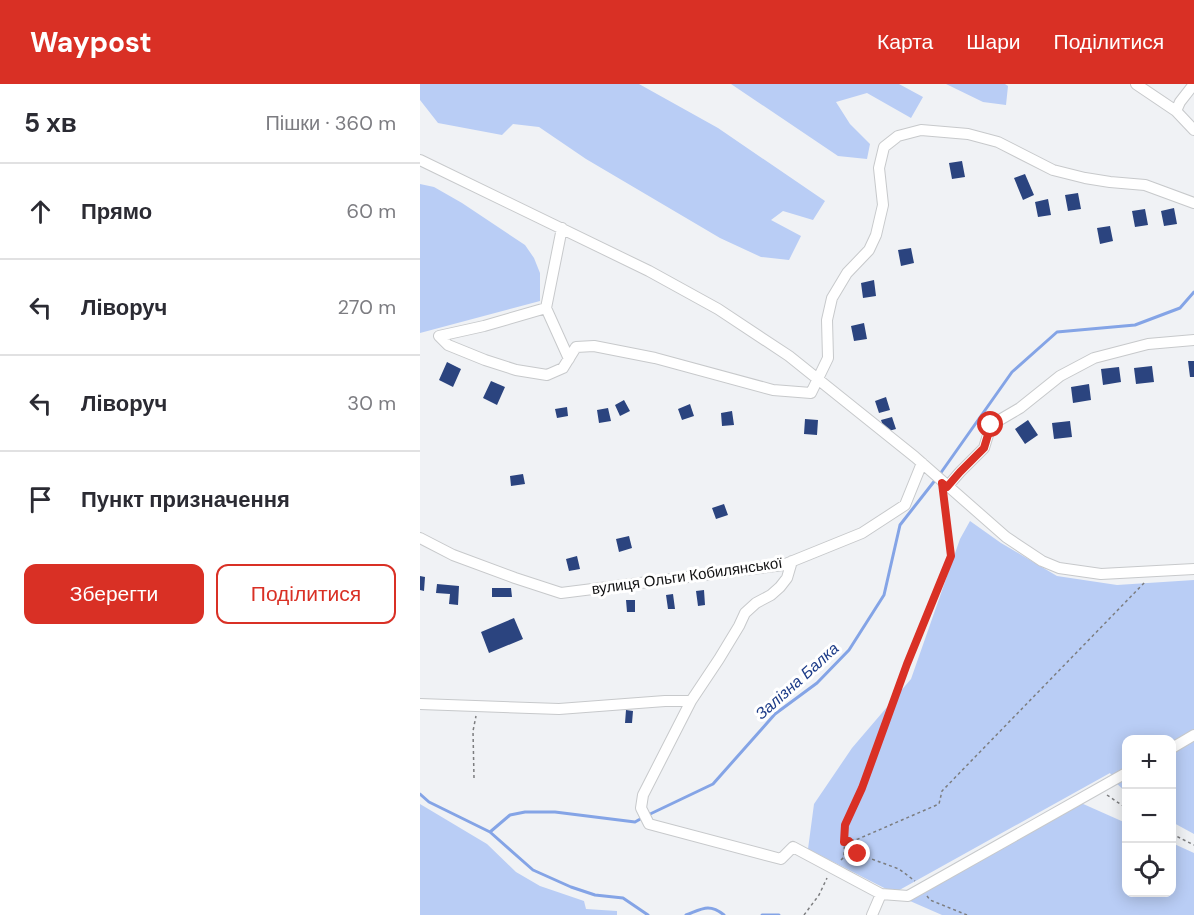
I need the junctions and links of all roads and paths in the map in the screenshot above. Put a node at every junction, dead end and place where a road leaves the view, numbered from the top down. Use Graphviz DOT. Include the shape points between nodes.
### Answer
graph roads {
  1 [pos="1136,84"];
  2 [pos="1194,84"];
  3 [pos="1176,111"];
  4 [pos="1194,130"];
  5 [pos="420,159"];
  6 [pos="1194,203"];
  7 [pos="562,228"];
  8 [pos="546,308"];
  9 [pos="1194,340"];
  10 [pos="569,359"];
  11 [pos="818,379"];
  12 [pos="922,464"];
  13 [pos="944,484"];
  14 [pos="420,538"];
  15 [pos="792,561"];
  16 [pos="1194,569"];
  17 [pos="1156,572"];
  18 [pos="691,701"];
  19 [pos="420,704"];
  20 [pos="479,706"];
  21 [pos="1194,735"];
  22 [pos="1176,746"];
  23 [pos="1122,775"];
  24 [pos="474,778"];
  25 [pos="1098,789"];
  26 [pos="1122,805"];
  27 [pos="1176,836"];
  28 [pos="849,841"];
  29 [pos="844,842"];
  30 [pos="1194,845"];
  31 [pos="833,869"];
  32 [pos="921,888"];
  33 [pos="881,894"];
  34 [pos="804,915"];
  35 [pos="872,915"];
  36 [pos="967,915"];
  1 -- 3 [label="street"];
  2 -- 3 [label="street"];
  3 -- 4 [label="street"];
  5 -- 7 [label="street"];
  6 -- 11 [label="street" via="1145,184 1110,182 1053,170 998,142 968,134 921,130 898,136 884,147 879,168 883,205 876,235 832,298 827,320 828,358"];
  7 -- 8 [label="street"];
  7 -- 11 [label="street" via="718,309"];
  8 -- 10 [label="street"];
  8 -- 10 [label="street" via="439,336 448,345 516,370 547,375 563,368"];
  9 -- 13 [label="street" via="1148,344 1094,358 1060,376 991,425 984,448"];
  10 -- 11 [label="street" via="576,347 594,346 773,390 811,393"];
  11 -- 12 [label="street"];
  12 -- 13 [label="street"];
  12 -- 15 [label="street, вулиця Ольги Кобилянської" via="905,505 862,533"];
  13 -- 17 [label="street" via="1006,537 1042,561 1059,568 1101,574"];
  13 -- 29 [label="path" via="951,556 845,825"];
  14 -- 15 [label="street, вулиця Ольги Кобилянської" via="453,555 561,593"];
  15 -- 18 [label="street" via="780,587 745,613"];
  16 -- 17 [label="street"];
  17 -- 28 [label="path" via="942,791 939,804"];
  18 -- 20 [label="street" via="559,709"];
  18 -- 31 [label="street" via="643,795 642,811 647,822 781,859 793,848"];
  19 -- 20 [label="street"];
  20 -- 24 [label="path" via="473,731"];
  21 -- 22 [label="street"];
  23 -- 25 [label="street"];
  25 -- 26 [label="path"];
  25 -- 32 [label="street"];
  27 -- 30 [label="path"];
  28 -- 29 [label="path"];
  28 -- 32 [label="path" via="858,854 899,869"];
  29 -- 31 [label="path" via="843,857"];
  31 -- 33 [label="street"];
  31 -- 34 [label="path"];
  32 -- 33 [label="street" via="908,896"];
  32 -- 36 [label="path" via="930,900"];
  33 -- 35 [label="street"];
}
